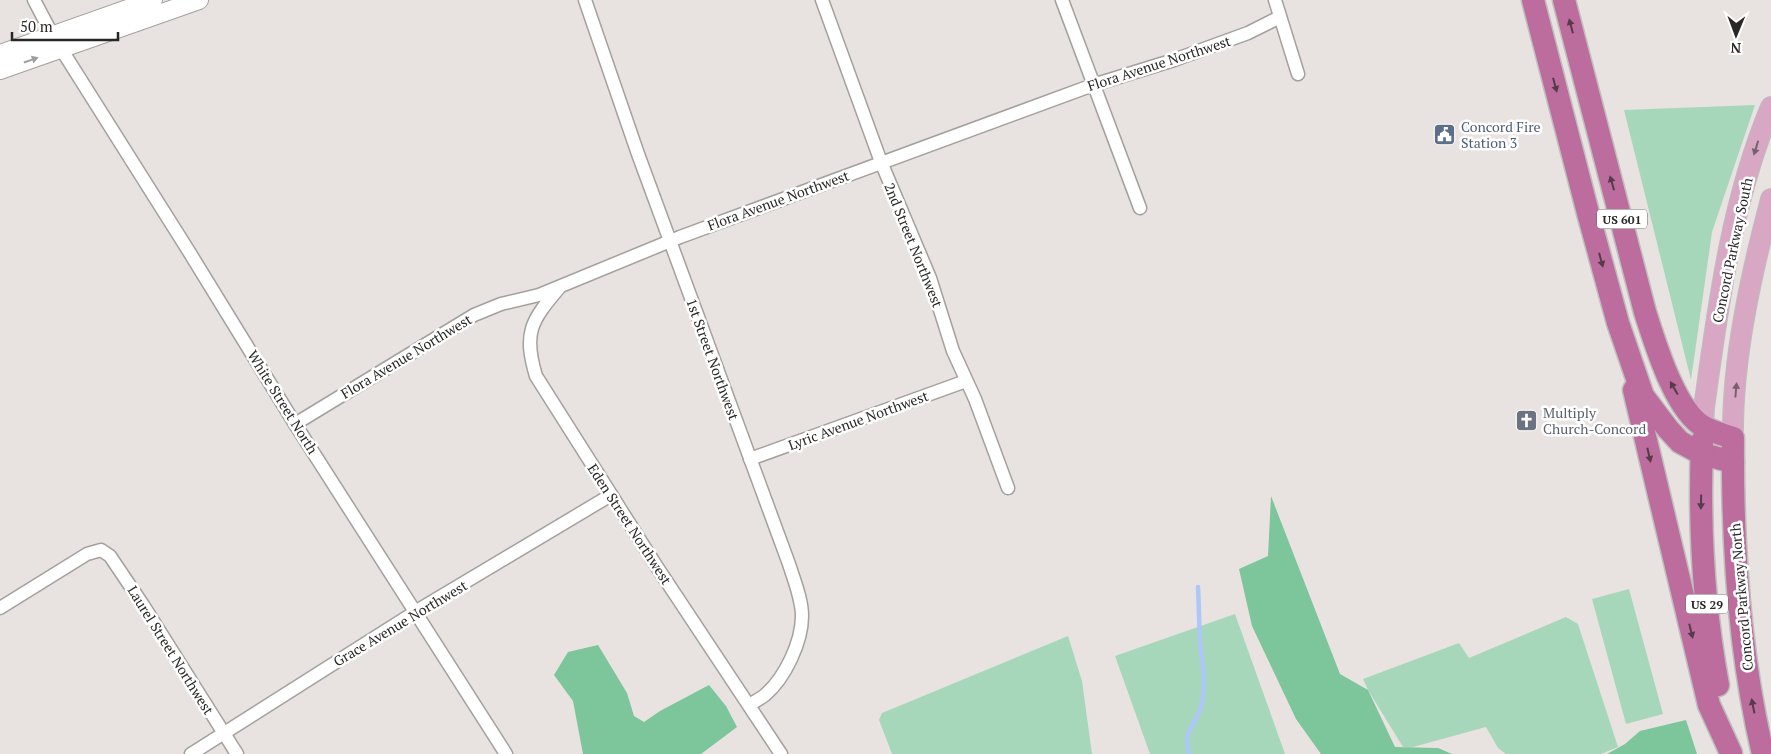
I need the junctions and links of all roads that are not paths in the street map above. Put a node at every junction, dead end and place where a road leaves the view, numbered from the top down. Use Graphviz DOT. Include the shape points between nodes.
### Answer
graph roads {
  1 [pos="34,0"];
  2 [pos="153,0"];
  3 [pos="199,0"];
  4 [pos="585,0"];
  5 [pos="822,0"];
  6 [pos="1062,0"];
  7 [pos="1275,0"];
  8 [pos="1533,0"];
  9 [pos="1564,0"];
  10 [pos="1280,17"];
  11 [pos="57,43"];
  12 [pos="0,54"];
  13 [pos="0,70"];
  14 [pos="1298,74"];
  15 [pos="1093,85"];
  16 [pos="1589,101"];
  17 [pos="1771,106"];
  18 [pos="1561,108"];
  19 [pos="881,162"];
  20 [pos="1771,199"];
  21 [pos="1140,208"];
  22 [pos="670,240"];
  23 [pos="560,286"];
  24 [pos="528,298"];
  25 [pos="542,308"];
  26 [pos="1618,323"];
  27 [pos="966,382"];
  28 [pos="296,424"];
  29 [pos="1703,427"];
  30 [pos="1733,438"];
  31 [pos="1702,454"];
  32 [pos="750,459"];
  33 [pos="1733,462"];
  34 [pos="1008,488"];
  35 [pos="611,495"];
  36 [pos="0,608"];
  37 [pos="415,612"];
  38 [pos="749,705"];
  39 [pos="224,733"];
  40 [pos="1731,753"];
  41 [pos="191,754"];
  42 [pos="237,754"];
  43 [pos="506,754"];
  44 [pos="781,754"];
  45 [pos="1763,754"];
  1 -- 11 [label="street, White Street North"];
  2 -- 11 [label="main road"];
  3 -- 11 [label="main road"];
  4 -- 22 [label="street, 1st Street Northwest"];
  5 -- 19 [label="street, 2nd Street Northwest"];
  6 -- 15 [label="street"];
  7 -- 10 [label="street"];
  8 -- 18 [label="highway, US 601, one-way"];
  16 -- 9 [label="highway, US 601, one-way"];
  10 -- 14 [label="street"];
  10 -- 15 [label="street, Flora Avenue Northwest" via="1248,33 1174,60"];
  11 -- 12 [label="main road"];
  13 -- 11 [label="main road, one-way"];
  11 -- 28 [label="street, White Street North"];
  15 -- 19 [label="street, Flora Avenue Northwest"];
  15 -- 21 [label="street"];
  16 -- 18 [label="highway"];
  29 -- 16 [label="highway, US 601, one-way" via="1688,413 1660,355 1645,312"];
  17 -- 29 [label="main road, Concord Parkway South / US 29, one-way" via="1744,190 1720,291"];
  18 -- 26 [label="highway, US 601, one-way"];
  19 -- 22 [label="street, Flora Avenue Northwest"];
  19 -- 27 [label="street, 2nd Street Northwest" via="930,278 952,351"];
  30 -- 20 [label="main road, Concord Parkway South / US 29, one-way" via="1743,325"];
  22 -- 23 [label="street, Flora Avenue Northwest"];
  22 -- 32 [label="street, 1st Street Northwest"];
  23 -- 24 [label="street, Flora Avenue Northwest"];
  23 -- 25 [label="street, Eden Street Northwest"];
  24 -- 25 [label="street"];
  24 -- 28 [label="street, Flora Avenue Northwest" via="474,315"];
  25 -- 35 [label="street, Eden Street Northwest" via="530,333 529,355 536,376"];
  26 -- 31 [label="highway" via="1644,396 1680,442"];
  26 -- 40 [label="highway, US 601, one-way" via="1709,705"];
  27 -- 32 [label="street, Lyric Avenue Northwest"];
  27 -- 34 [label="street, 2nd Street Northwest"];
  28 -- 37 [label="street, White Street North"];
  29 -- 30 [label="highway, US 601"];
  29 -- 31 [label="highway, US 29"];
  30 -- 33 [label="highway, Concord Parkway North / US 29"];
  31 -- 33 [label="highway"];
  31 -- 40 [label="highway, US 29, one-way" via="1700,519 1706,596"];
  32 -- 38 [label="street, 1st Street Northwest" via="789,564 802,616 792,658 781,678 765,695"];
  45 -- 33 [label="highway, Concord Parkway North / US 29, one-way" via="1748,677 1734,540"];
  35 -- 37 [label="street, Grace Avenue Northwest"];
  35 -- 38 [label="street, Eden Street Northwest"];
  36 -- 39 [label="street, Laurel Street Northwest" via="86,554 101,550 110,556 143,605"];
  37 -- 39 [label="street, Grace Avenue Northwest"];
  37 -- 43 [label="street, White Street North"];
  38 -- 44 [label="street, Eden Street Northwest"];
  39 -- 41 [label="street, Grace Avenue Northwest"];
  39 -- 42 [label="street, Laurel Street Northwest"];
}
